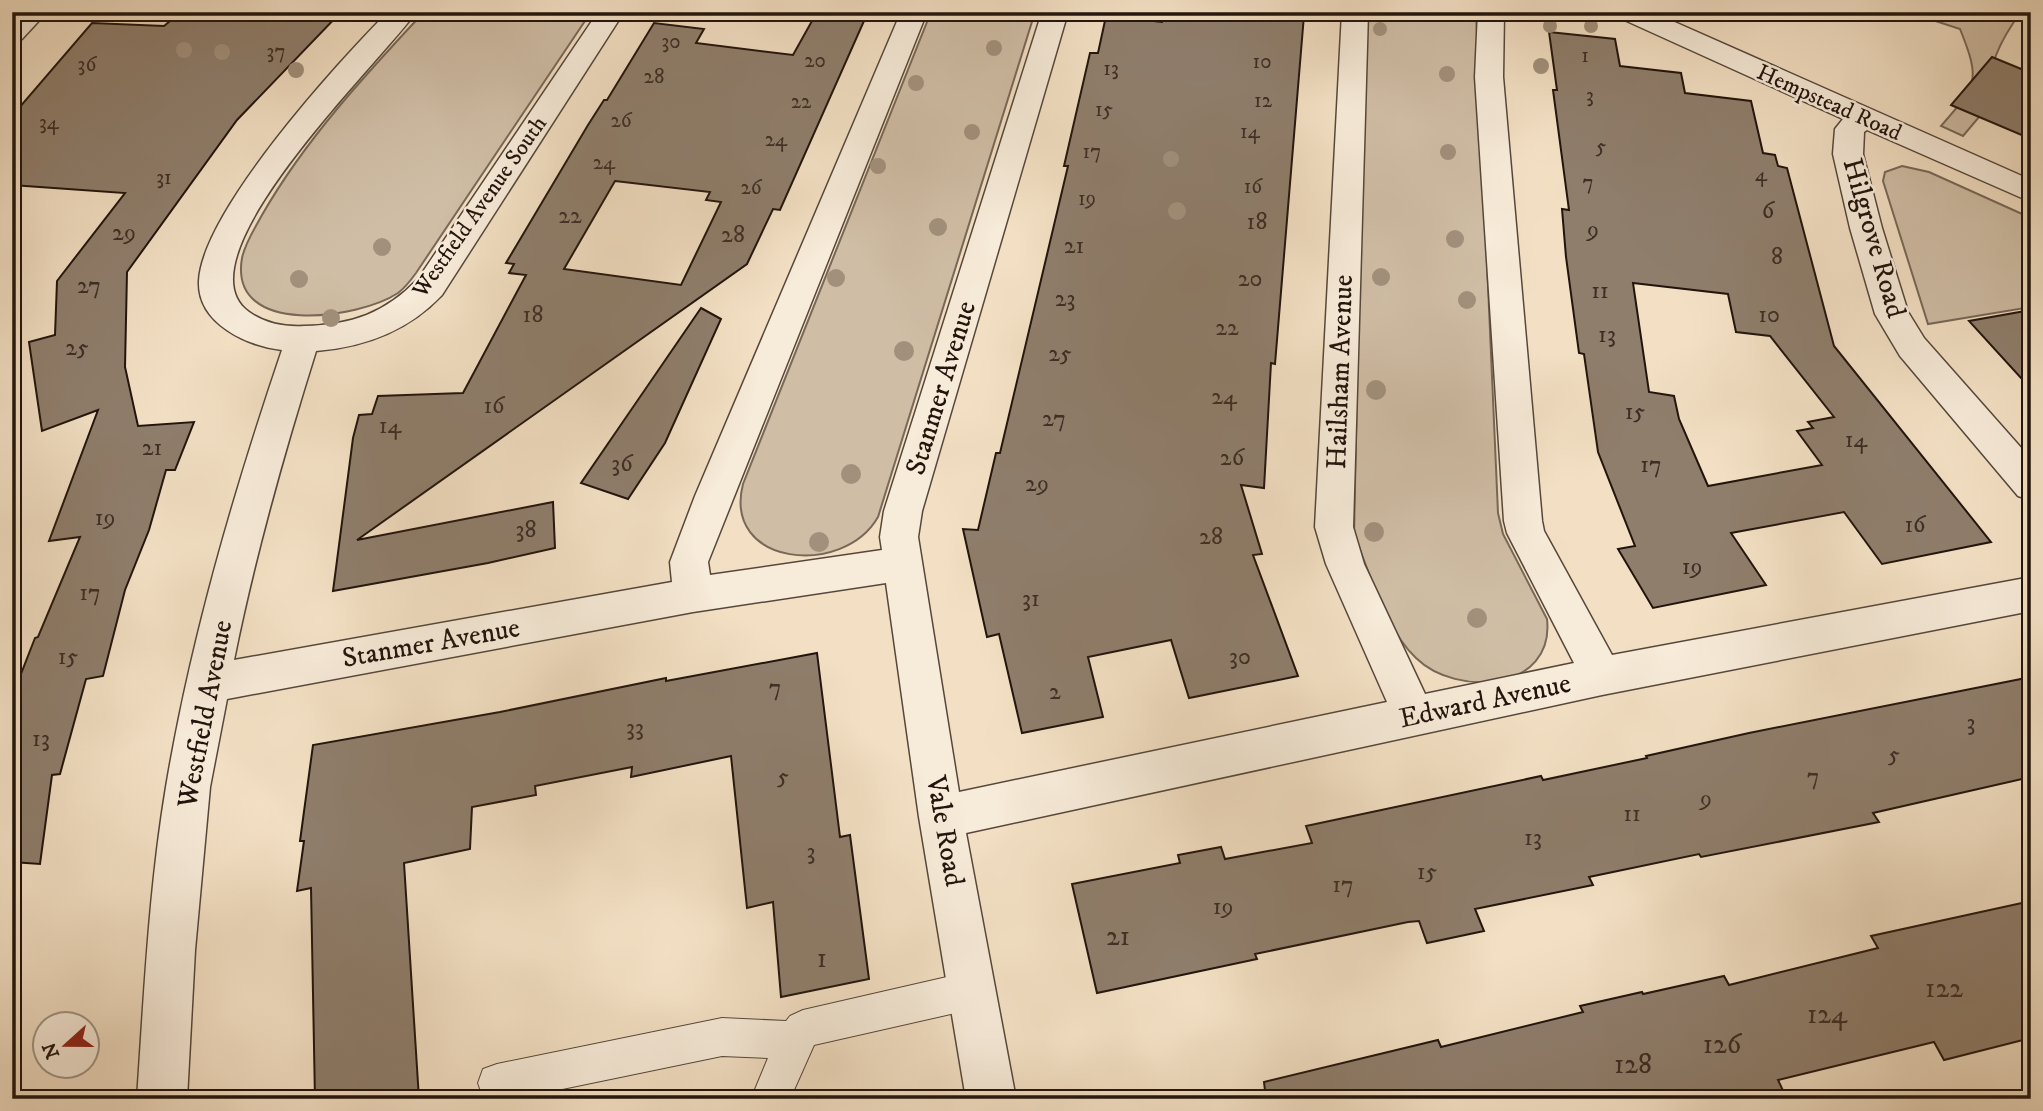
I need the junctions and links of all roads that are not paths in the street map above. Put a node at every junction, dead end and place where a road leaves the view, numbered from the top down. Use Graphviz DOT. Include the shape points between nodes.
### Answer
graph roads {
  1 [pos="34,12"];
  2 [pos="403,12"];
  3 [pos="611,12"];
  4 [pos="914,12"];
  5 [pos="1055,12"];
  6 [pos="1355,12"];
  7 [pos="1491,12"];
  8 [pos="1629,12"];
  9 [pos="12,33"];
  10 [pos="1862,118"];
  11 [pos="2031,192"];
  12 [pos="303,339"];
  13 [pos="2031,485"];
  14 [pos="901,564"];
  15 [pos="2031,594"];
  16 [pos="693,596"];
  17 [pos="1602,676"];
  18 [pos="211,683"];
  19 [pos="1414,716"];
  20 [pos="941,817"];
  21 [pos="973,990"];
  22 [pos="795,1040"];
  23 [pos="497,1083"];
  24 [pos="162,1099"];
  25 [pos="770,1099"];
  26 [pos="991,1099"];
  1 -- 9 [label="street"];
  2 -- 12 [label="street, Westfield Avenue South" via="310,117 235,222 218,262 216,293 235,320 263,334"];
  3 -- 12 [label="street, Westfield Avenue South" via="430,287 407,310 373,326 334,337"];
  4 -- 16 [label="street" via="689,562"];
  5 -- 14 [label="street, Stanmer Avenue" via="903,512"];
  6 -- 19 [label="street, Hailsham Avenue" via="1334,527 1345,564"];
  7 -- 17 [label="street" via="1489,77 1523,521"];
  8 -- 10 [label="street, Hempstead Road"];
  10 -- 11 [label="street, Hempstead Road"];
  10 -- 13 [label="street, Hilgrove Road" via="1850,129 1848,154 1892,314 1912,347"];
  12 -- 18 [label="street, Westfield Avenue" via="249,513"];
  14 -- 16 [label="street, Stanmer Avenue"];
  14 -- 20 [label="street, Vale Road"];
  15 -- 17 [label="street, Edward Avenue"];
  16 -- 18 [label="street, Stanmer Avenue"];
  17 -- 19 [label="street, Edward Avenue"];
  18 -- 24 [label="street, Westfield Avenue" via="188,787"];
  19 -- 20 [label="street, Edward Avenue"];
  20 -- 21 [label="street, Vale Road"];
  21 -- 22 [label="lane" via="803,1029"];
  21 -- 26 [label="street, Vale Road"];
  22 -- 23 [label="lane" via="722,1037"];
  22 -- 25 [label="lane"];
}
